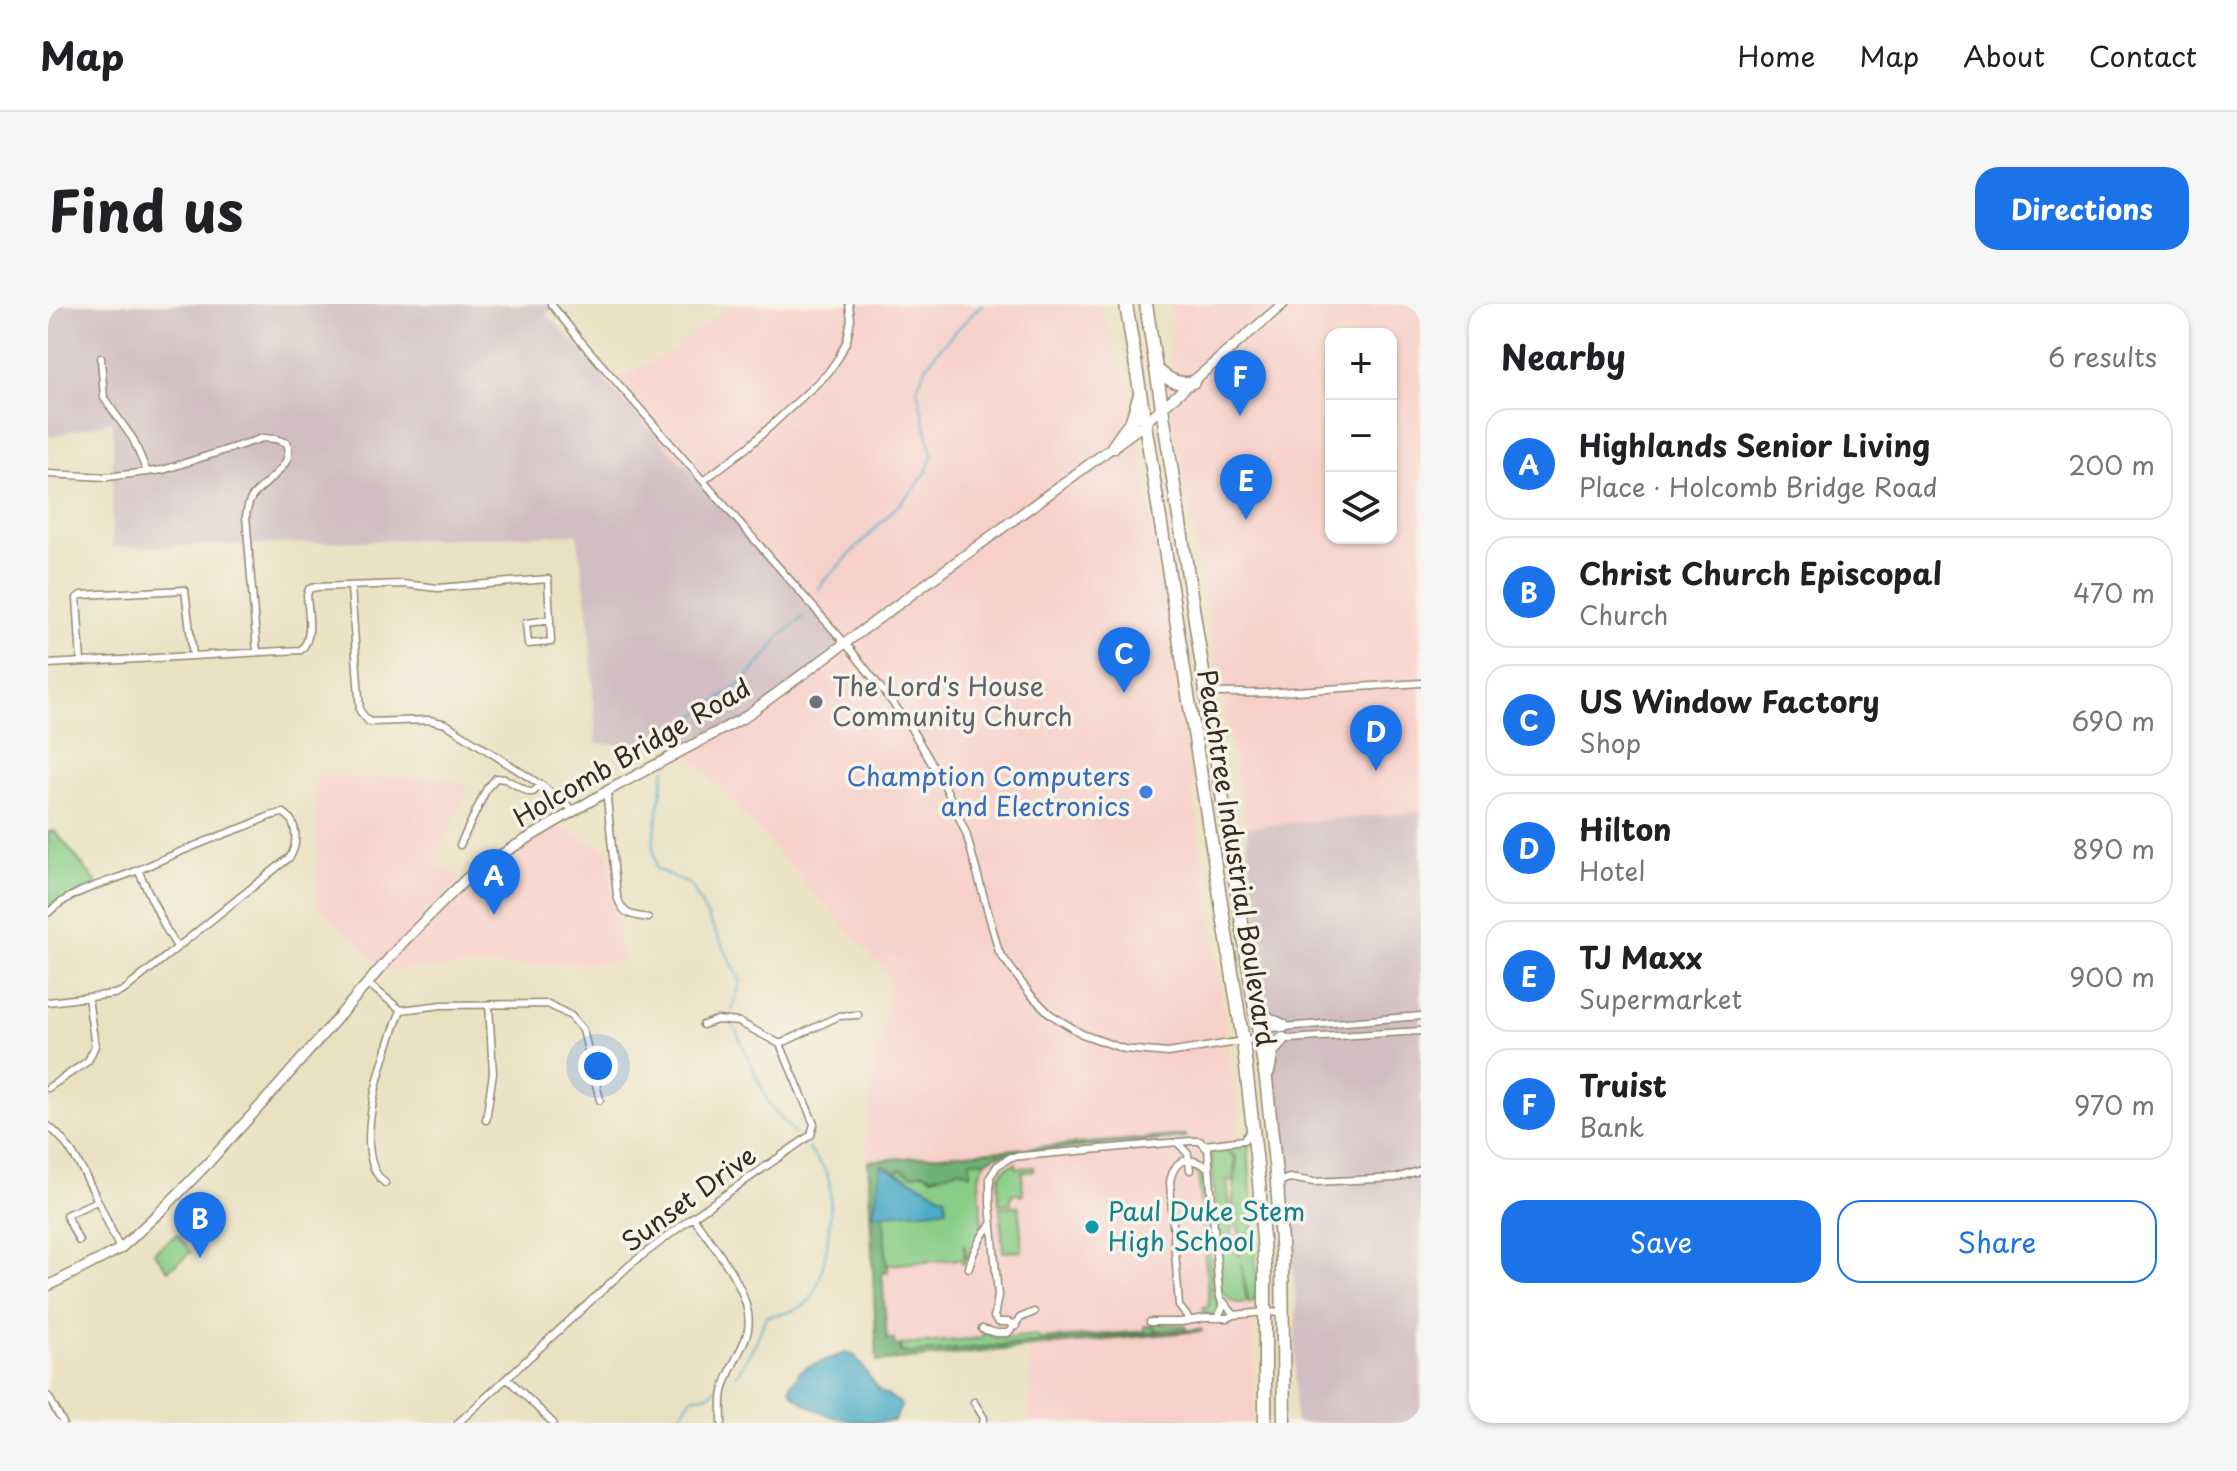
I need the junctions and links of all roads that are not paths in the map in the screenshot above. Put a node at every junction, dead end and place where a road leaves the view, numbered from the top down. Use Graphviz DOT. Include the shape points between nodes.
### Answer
graph roads {
  1 [pos="551,304"];
  2 [pos="849,304"];
  3 [pos="1126,304"];
  4 [pos="1146,304"];
  5 [pos="1283,304"];
  6 [pos="101,358"];
  7 [pos="1156,369"];
  8 [pos="1193,382"];
  9 [pos="1141,390"];
  10 [pos="1162,408"];
  11 [pos="1146,422"];
  12 [pos="1113,447"];
  13 [pos="147,472"];
  14 [pos="48,474"];
  15 [pos="703,481"];
  16 [pos="351,587"];
  17 [pos="550,620"];
  18 [pos="845,644"];
  19 [pos="257,652"];
  20 [pos="193,655"];
  21 [pos="81,662"];
  22 [pos="48,664"];
  23 [pos="1421,683"];
  24 [pos="1207,694"];
  25 [pos="541,785"];
  26 [pos="609,790"];
  27 [pos="575,811"];
  28 [pos="460,845"];
  29 [pos="138,870"];
  30 [pos="48,913"];
  31 [pos="648,918"];
  32 [pos="177,947"];
  33 [pos="367,983"];
  34 [pos="88,998"];
  35 [pos="48,1002"];
  36 [pos="489,1005"];
  37 [pos="1257,1009"];
  38 [pos="401,1010"];
  39 [pos="858,1015"];
  40 [pos="1421,1016"];
  41 [pos="703,1025"];
  42 [pos="1421,1031"];
  43 [pos="1283,1033"];
  44 [pos="1260,1037"];
  45 [pos="1243,1041"];
  46 [pos="780,1044"];
  47 [pos="1266,1079"];
  48 [pos="48,1088"];
  49 [pos="600,1100"];
  50 [pos="486,1120"];
  51 [pos="48,1126"];
  52 [pos="1253,1127"];
  53 [pos="1177,1142"];
  54 [pos="1205,1145"];
  55 [pos="1189,1160"];
  56 [pos="1209,1168"];
  57 [pos="1190,1170"];
  58 [pos="1421,1170"];
  59 [pos="385,1183"];
  60 [pos="1277,1183"];
  61 [pos="97,1201"];
  62 [pos="693,1217"];
  63 [pos="992,1223"];
  64 [pos="79,1241"];
  65 [pos="120,1249"];
  66 [pos="969,1268"];
  67 [pos="48,1286"];
  68 [pos="1221,1299"];
  69 [pos="1202,1310"];
  70 [pos="1034,1312"];
  71 [pos="1266,1312"];
  72 [pos="1284,1313"];
  73 [pos="1234,1315"];
  74 [pos="1205,1318"];
  75 [pos="1217,1318"];
  76 [pos="1190,1320"];
  77 [pos="1150,1322"];
  78 [pos="1016,1326"];
  79 [pos="982,1329"];
  80 [pos="507,1378"];
  81 [pos="48,1396"];
  82 [pos="974,1402"];
  83 [pos="1265,1405"];
  84 [pos="63,1423"];
  85 [pos="458,1423"];
  86 [pos="553,1423"];
  87 [pos="722,1423"];
  88 [pos="983,1423"];
  89 [pos="1265,1423"];
  90 [pos="1273,1423"];
  91 [pos="1284,1423"];
  1 -- 15 [label="street"];
  2 -- 15 [label="street" via="847,340 827,374"];
  3 -- 9 [label="highway, Peachtree Industrial Boulevard"];
  4 -- 7 [label="highway, Peachtree Industrial Boulevard"];
  5 -- 8 [label="street, Holcomb Bridge Road"];
  6 -- 13 [label="street" via="104,398 133,439"];
  7 -- 8 [label="highway" via="1177,382"];
  7 -- 10 [label="highway, Peachtree Industrial Boulevard"];
  8 -- 10 [label="street, Holcomb Bridge Road"];
  9 -- 11 [label="highway, Peachtree Industrial Boulevard"];
  9 -- 12 [label="highway" via="1132,420"];
  10 -- 11 [label="street, Holcomb Bridge Road"];
  10 -- 24 [label="highway, Peachtree Industrial Boulevard"];
  11 -- 12 [label="street, Holcomb Bridge Road"];
  11 -- 45 [label="highway, Peachtree Industrial Boulevard"];
  12 -- 18 [label="street, Holcomb Bridge Road"];
  13 -- 14 [label="street" via="107,477"];
  13 -- 19 [label="street" via="263,438 287,443 284,465 254,495 246,516"];
  15 -- 18 [label="street"];
  16 -- 17 [label="street" via="438,588 548,579"];
  16 -- 19 [label="street" via="309,589 308,639 301,650"];
  16 -- 25 [label="street" via="364,718 446,724"];
  17 -- 17 [label="street" via="551,642 528,644 526,623"];
  18 -- 26 [label="street, Holcomb Bridge Road" via="743,718"];
  18 -- 45 [label="street" via="906,720 944,784 966,833 999,952 1050,1014 1082,1034 1124,1049 1168,1053"];
  19 -- 20 [label="street"];
  20 -- 21 [label="street"];
  20 -- 21 [label="street" via="185,590 81,595"];
  21 -- 22 [label="street"];
  23 -- 24 [label="street"];
  24 -- 37 [label="highway, Peachtree Industrial Boulevard"];
  25 -- 27 [label="street"];
  25 -- 28 [label="street" via="529,792 496,778"];
  26 -- 27 [label="street, Holcomb Bridge Road"];
  26 -- 31 [label="street" via="620,907 629,915"];
  27 -- 33 [label="street, Holcomb Bridge Road" via="467,878"];
  29 -- 30 [label="street" via="80,892"];
  29 -- 32 [label="street"];
  29 -- 32 [label="street" via="281,812 289,816 295,835 291,855"];
  32 -- 34 [label="street" via="123,991"];
  33 -- 38 [label="street"];
  33 -- 65 [label="street, Holcomb Bridge Road" via="209,1162"];
  34 -- 35 [label="street"];
  34 -- 48 [label="street" via="95,1046 88,1061"];
  36 -- 38 [label="street"];
  36 -- 49 [label="street" via="548,1004 571,1016 583,1030"];
  36 -- 50 [label="street" via="493,1073"];
  37 -- 43 [label="highway"];
  37 -- 44 [label="highway, Peachtree Industrial Boulevard"];
  38 -- 59 [label="street" via="375,1089 370,1127 371,1155 377,1177"];
  39 -- 46 [label="street" via="839,1016"];
  40 -- 43 [label="street"];
  41 -- 46 [label="street" via="739,1022"];
  42 -- 43 [label="street"];
  43 -- 44 [label="street" via="1270,1040"];
  43 -- 44 [label="street" via="1271,1028"];
  43 -- 47 [label="highway" via="1272,1051"];
  44 -- 45 [label="street"];
  44 -- 47 [label="highway, Peachtree Industrial Boulevard"];
  45 -- 52 [label="highway, Peachtree Industrial Boulevard"];
  46 -- 62 [label="street, Sunset Drive" via="814,1124 811,1135"];
  47 -- 60 [label="highway, Peachtree Industrial Boulevard"];
  51 -- 61 [label="street" via="74,1154"];
  52 -- 54 [label="street" via="1244,1140"];
  52 -- 71 [label="highway, Peachtree Industrial Boulevard"];
  53 -- 54 [label="street"];
  53 -- 55 [label="street"];
  53 -- 63 [label="street" via="1011,1157 990,1177"];
  54 -- 56 [label="street"];
  55 -- 56 [label="street"];
  55 -- 57 [label="street"];
  55 -- 76 [label="street" via="1178,1163 1170,1182 1179,1306"];
  56 -- 68 [label="street"];
  58 -- 60 [label="street" via="1396,1178 1289,1178"];
  60 -- 72 [label="highway, Peachtree Industrial Boulevard"];
  61 -- 64 [label="street" via="66,1215"];
  61 -- 65 [label="street"];
  62 -- 80 [label="street, Sunset Drive" via="631,1264"];
  62 -- 87 [label="street" via="728,1267 747,1307 747,1334 723,1392"];
  63 -- 66 [label="street"];
  63 -- 78 [label="street" via="998,1296 994,1317"];
  65 -- 67 [label="street, Holcomb Bridge Road"];
  68 -- 73 [label="street"];
  68 -- 75 [label="street"];
  69 -- 74 [label="street"];
  70 -- 78 [label="street"];
  71 -- 72 [label="street"];
  71 -- 73 [label="street"];
  71 -- 83 [label="highway, Peachtree Industrial Boulevard"];
  72 -- 91 [label="highway, Peachtree Industrial Boulevard"];
  73 -- 75 [label="street"];
  74 -- 75 [label="street"];
  74 -- 76 [label="street"];
  76 -- 77 [label="street"];
  78 -- 79 [label="street" via="1008,1333"];
  80 -- 85 [label="street, Sunset Drive"];
  80 -- 86 [label="street"];
  81 -- 84 [label="street"];
  82 -- 88 [label="street"];
  83 -- 89 [label="highway, Peachtree Industrial Boulevard"];
  83 -- 90 [label="highway"];
}
